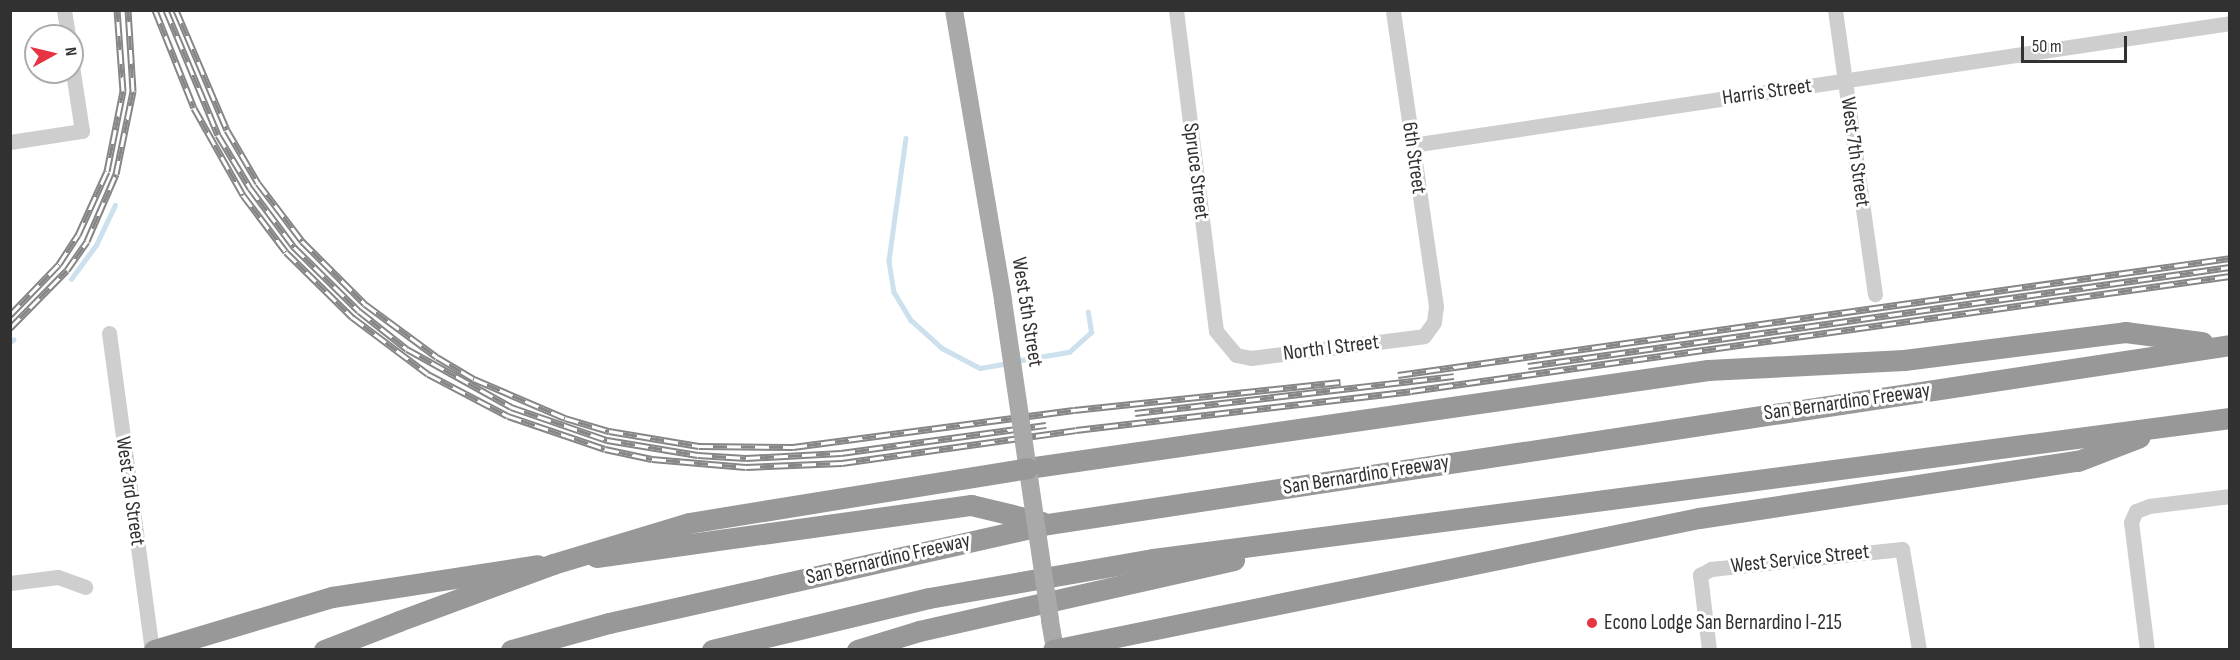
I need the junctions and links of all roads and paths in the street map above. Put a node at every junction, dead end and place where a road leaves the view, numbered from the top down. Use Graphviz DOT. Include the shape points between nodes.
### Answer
graph roads {
  1 [pos="954,10"];
  2 [pos="1176,10"];
  3 [pos="1393,10"];
  4 [pos="1835,10"];
  5 [pos="2229,23"];
  6 [pos="1845,80"];
  7 [pos="75,84"];
  8 [pos="10,142"];
  9 [pos="1412,145"];
  10 [pos="1875,294"];
  11 [pos="1436,306"];
  12 [pos="1216,331"];
  13 [pos="109,333"];
  14 [pos="2228,345"];
  15 [pos="2229,418"];
  16 [pos="2172,425"];
  17 [pos="1028,468"];
  18 [pos="2229,496"];
  19 [pos="1411,523"];
  20 [pos="1048,524"];
  21 [pos="10,583"];
  22 [pos="85,587"];
  23 [pos="1054,647"];
  24 [pos="153,650"];
  25 [pos="324,650"];
  26 [pos="511,650"];
  27 [pos="712,650"];
  28 [pos="857,650"];
  29 [pos="1709,650"];
  30 [pos="1919,650"];
  31 [pos="2147,650"];
  1 -- 17 [label="main road, West 5th Street, bridge"];
  2 -- 12 [label="street, Spruce Street"];
  3 -- 9 [label="street, 6th Street"];
  4 -- 6 [label="street, West 7th Street"];
  5 -- 6 [label="street, Harris Street"];
  6 -- 9 [label="street, Harris Street"];
  6 -- 10 [label="street, West 7th Street"];
  7 -- 8 [label="street" via="82,131"];
  9 -- 11 [label="street, 6th Street"];
  11 -- 12 [label="street, North I Street" via="1434,322 1424,336 1251,358 1236,355"];
  13 -- 24 [label="street, West 3rd Street"];
  14 -- 17 [label="highway" via="2125,332 1904,360 1708,370"];
  14 -- 20 [label="highway, San Bernardino Freeway"];
  15 -- 16 [label="highway"];
  16 -- 19 [label="highway"];
  16 -- 23 [label="highway" via="2078,461 1699,518"];
  17 -- 23 [label="main road, West 5th Street, bridge"];
  17 -- 25 [label="highway, bridge" via="689,523 553,564"];
  18 -- 31 [label="street" via="2136,511 2131,522"];
  19 -- 27 [label="highway" via="1153,559 929,598"];
  19 -- 28 [label="highway" via="1136,581"];
  20 -- 24 [label="highway" via="971,505 448,577 332,597"];
  20 -- 26 [label="highway, San Bernardino Freeway" via="609,623"];
  21 -- 22 [label="street" via="58,577"];
  29 -- 30 [label="street, West Service Street" via="1700,575 1725,566 1902,549"];
}
